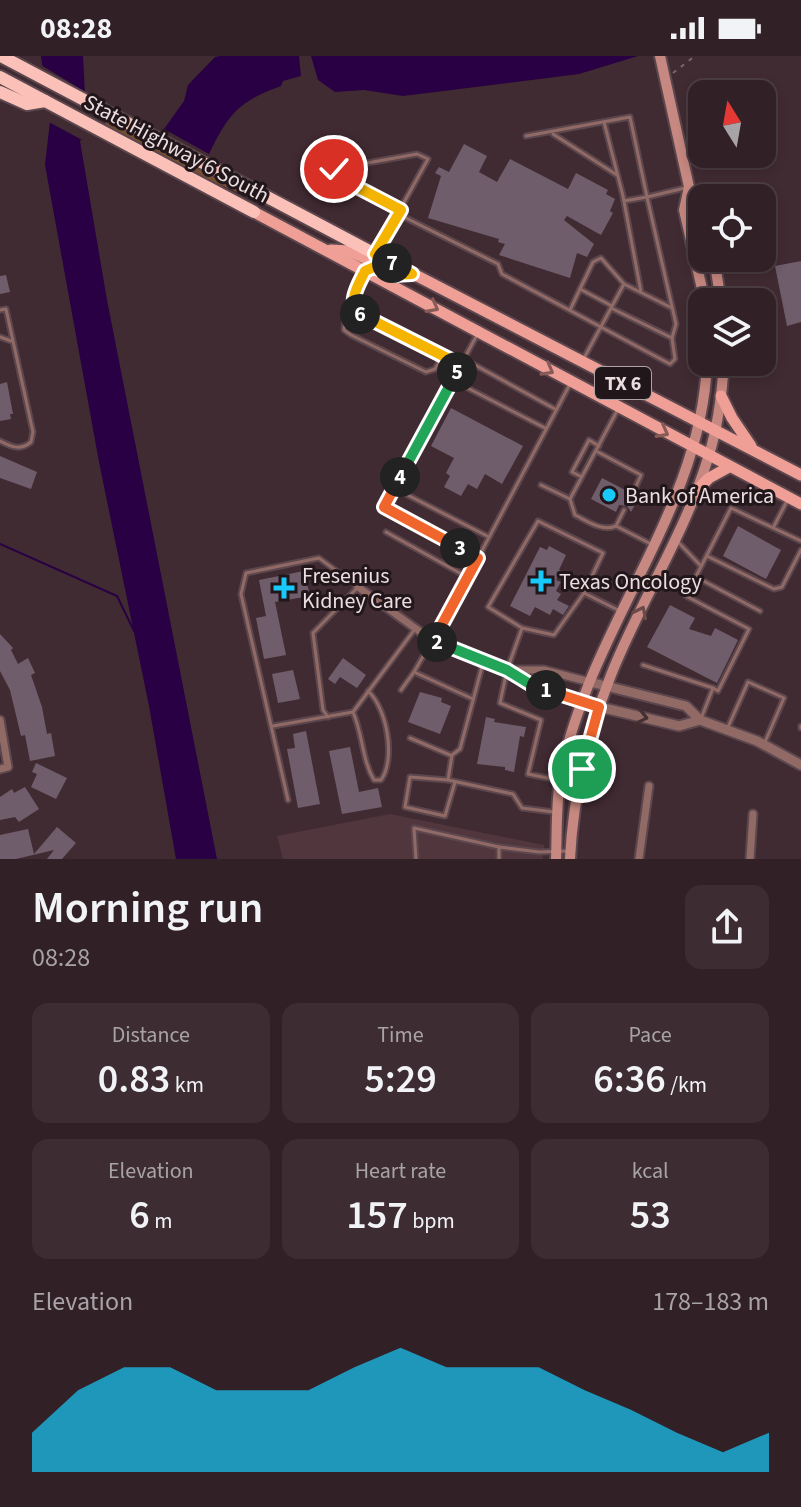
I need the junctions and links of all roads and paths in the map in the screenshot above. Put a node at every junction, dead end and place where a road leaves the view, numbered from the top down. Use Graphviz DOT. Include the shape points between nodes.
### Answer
graph roads {
  1 [pos="1,56"];
  2 [pos="660,56"];
  3 [pos="695,56"];
  4 [pos="17,60"];
  5 [pos="664,76"];
  6 [pos="0,77"];
  7 [pos="0,92"];
  8 [pos="27,97"];
  9 [pos="604,122"];
  10 [pos="551,132"];
  11 [pos="526,136"];
  12 [pos="617,175"];
  13 [pos="688,184"];
  14 [pos="688,187"];
  15 [pos="688,192"];
  16 [pos="647,197"];
  17 [pos="624,201"];
  18 [pos="254,212"];
  19 [pos="399,212"];
  20 [pos="688,228"];
  21 [pos="326,250"];
  22 [pos="375,254"];
  23 [pos="365,271"];
  24 [pos="412,274"];
  25 [pos="624,284"];
  26 [pos="580,289"];
  27 [pos="641,292"];
  28 [pos="611,307"];
  29 [pos="672,308"];
  30 [pos="0,310"];
  31 [pos="355,310"];
  32 [pos="570,310"];
  33 [pos="601,326"];
  34 [pos="479,332"];
  35 [pos="0,337"];
  36 [pos="672,338"];
  37 [pos="13,342"];
  38 [pos="443,356"];
  39 [pos="464,359"];
  40 [pos="583,362"];
  41 [pos="461,365"];
  42 [pos="706,376"];
  43 [pos="723,376"];
  44 [pos="452,380"];
  45 [pos="571,382"];
  46 [pos="721,396"];
  47 [pos="619,408"];
  48 [pos="556,409"];
  49 [pos="698,422"];
  50 [pos="546,429"];
  51 [pos="715,430"];
  52 [pos="0,441"];
  53 [pos="599,446"];
  54 [pos="692,447"];
  55 [pos="753,449"];
  56 [pos="596,451"];
  57 [pos="709,456"];
  58 [pos="729,467"];
  59 [pos="801,475"];
  60 [pos="582,477"];
  61 [pos="541,485"];
  62 [pos="394,488"];
  63 [pos="695,492"];
  64 [pos="633,493"];
  65 [pos="789,498"];
  66 [pos="570,499"];
  67 [pos="801,504"];
  68 [pos="624,510"];
  69 [pos="616,526"];
  70 [pos="773,527"];
  71 [pos="386,532"];
  72 [pos="489,537"];
  73 [pos="675,539"];
  74 [pos="801,541"];
  75 [pos="654,545"];
  76 [pos="801,550"];
  77 [pos="707,556"];
  78 [pos="478,558"];
  79 [pos="701,566"];
  80 [pos="696,577"];
  81 [pos="468,578"];
  82 [pos="358,587"];
  83 [pos="584,593"];
  84 [pos="760,611"];
  85 [pos="623,612"];
  86 [pos="415,628"];
  87 [pos="522,628"];
  88 [pos="433,641"];
  89 [pos="483,662"];
  90 [pos="643,665"];
  91 [pos="507,670"];
  92 [pos="414,672"];
  93 [pos="590,682"];
  94 [pos="607,687"];
  95 [pos="713,688"];
  96 [pos="401,690"];
  97 [pos="368,691"];
  98 [pos="473,699"];
  99 [pos="583,703"];
  100 [pos="599,707"];
  101 [pos="353,712"];
  102 [pos="328,717"];
  103 [pos="0,720"];
  104 [pos="700,720"];
  105 [pos="273,726"];
  106 [pos="726,731"];
  107 [pos="410,738"];
  108 [pos="764,745"];
  109 [pos="452,755"];
  110 [pos="801,765"];
  111 [pos="4,768"];
  112 [pos="448,780"];
  113 [pos="560,781"];
  114 [pos="455,782"];
  115 [pos="649,786"];
  116 [pos="288,800"];
  117 [pos="558,813"];
  118 [pos="753,814"];
  119 [pos="499,847"];
  120 [pos="556,855"];
  121 [pos="571,855"];
  122 [pos="416,859"];
  123 [pos="499,859"];
  124 [pos="639,859"];
  125 [pos="750,859"];
  1 -- 4 [label="highway"];
  2 -- 5 [label="main road"];
  3 -- 5 [label="path"];
  4 -- 22 [label="highway, State Highway 6 South / TX 6"];
  5 -- 13 [label="main road"];
  6 -- 8 [label="highway, State Highway 6 South / TX 6"];
  7 -- 8 [label="highway"];
  8 -- 18 [label="highway, State Highway 6 South / TX 6" via="45,101"];
  9 -- 10 [label="lane"];
  9 -- 12 [label="lane"];
  9 -- 16 [label="lane" via="630,117"];
  10 -- 11 [label="lane"];
  10 -- 12 [label="lane"];
  12 -- 17 [label="lane"];
  14 -- 16 [label="lane"];
  15 -- 20 [label="main road"];
  16 -- 17 [label="lane"];
  16 -- 29 [label="lane"];
  17 -- 27 [label="lane"];
  18 -- 21 [label="main road, State Highway 6 South / TX 6"];
  19 -- 19 [label="lane" via="332,174 334,169 417,154 428,159"];
  19 -- 22 [label="lane"];
  19 -- 32 [label="lane" via="498,264 502,274"];
  21 -- 22 [label="main road" via="349,251 369,260"];
  21 -- 23 [label="main road, State Highway 6 South / TX 6"];
  22 -- 24 [label="main road, State Highway 6 South / TX 6"];
  23 -- 24 [label="main road" via="374,267 393,275"];
  23 -- 31 [label="lane" via="354,296"];
  23 -- 34 [label="main road, State Highway 6 South / TX 6, one-way"];
  24 -- 40 [label="main road, State Highway 6 South / TX 6"];
  25 -- 26 [label="lane" via="601,258 593,262"];
  25 -- 27 [label="lane"];
  25 -- 28 [label="lane"];
  26 -- 28 [label="lane"];
  26 -- 32 [label="lane"];
  27 -- 29 [label="lane"];
  28 -- 33 [label="lane"];
  28 -- 36 [label="lane"];
  29 -- 36 [label="lane"];
  30 -- 37 [label="lane" via="6,309"];
  31 -- 38 [label="lane"];
  31 -- 38 [label="lane" via="345,320 344,330 351,335 426,372"];
  32 -- 33 [label="lane"];
  33 -- 36 [label="lane" via="670,364 675,359"];
  33 -- 40 [label="lane"];
  34 -- 39 [label="lane"];
  34 -- 45 [label="main road, State Highway 6 South / TX 6, one-way"];
  35 -- 37 [label="lane"];
  37 -- 52 [label="lane" via="33,432 25,447"];
  38 -- 41 [label="lane"];
  39 -- 41 [label="lane"];
  39 -- 48 [label="lane"];
  40 -- 49 [label="main road, State Highway 6 South / TX 6"];
  41 -- 44 [label="lane"];
  42 -- 49 [label="main road"];
  43 -- 46 [label="main road"];
  44 -- 50 [label="lane"];
  44 -- 62 [label="lane"];
  45 -- 47 [label="main road, State Highway 6 South / TX 6"];
  45 -- 48 [label="lane"];
  46 -- 51 [label="main road"];
  46 -- 55 [label="main road"];
  47 -- 53 [label="lane"];
  47 -- 54 [label="main road, State Highway 6 South / TX 6, one-way"];
  48 -- 50 [label="lane"];
  49 -- 51 [label="main road, State Highway 6 South / TX 6"];
  49 -- 54 [label="main road"];
  50 -- 72 [label="lane"];
  51 -- 55 [label="main road, State Highway 6 South / TX 6"];
  51 -- 57 [label="main road"];
  53 -- 56 [label="lane"];
  53 -- 60 [label="lane" via="589,440 572,472"];
  54 -- 57 [label="main road, State Highway 6 South / TX 6"];
  54 -- 75 [label="main road"];
  55 -- 59 [label="main road, State Highway 6 South / TX 6"];
  56 -- 60 [label="lane"];
  56 -- 64 [label="lane" via="641,475"];
  57 -- 58 [label="main road, State Highway 6 South / TX 6"];
  57 -- 63 [label="main road"];
  58 -- 63 [label="main road"];
  58 -- 65 [label="main road, State Highway 6 South / TX 6"];
  60 -- 66 [label="lane"];
  61 -- 66 [label="lane"];
  62 -- 72 [label="lane"];
  62 -- 78 [label="lane" via="384,507"];
  63 -- 73 [label="main road"];
  65 -- 67 [label="main road, State Highway 6 South / TX 6"];
  65 -- 70 [label="lane"];
  66 -- 69 [label="lane" via="575,515 602,528"];
  68 -- 69 [label="lane"];
  69 -- 75 [label="lane"];
  70 -- 74 [label="lane"];
  70 -- 77 [label="lane" via="731,508"];
  71 -- 81 [label="lane"];
  72 -- 78 [label="lane"];
  73 -- 79 [label="lane"];
  94 -- 73 [label="main road, one-way"];
  75 -- 85 [label="main road"];
  76 -- 77 [label="lane" via="782,587 774,589"];
  77 -- 79 [label="lane"];
  78 -- 81 [label="lane"];
  79 -- 80 [label="lane"];
  80 -- 84 [label="lane"];
  80 -- 95 [label="lane" via="686,596 749,629 718,691"];
  81 -- 88 [label="lane"];
  82 -- 86 [label="street"];
  82 -- 102 [label="lane" via="313,633"];
  82 -- 105 [label="lane" via="319,558 246,573 241,594"];
  83 -- 85 [label="lane"];
  83 -- 87 [label="lane" via="554,635"];
  83 -- 87 [label="lane" via="603,553 538,521 488,607"];
  85 -- 93 [label="main road"];
  86 -- 88 [label="street"];
  86 -- 97 [label="lane"];
  87 -- 91 [label="lane"];
  88 -- 89 [label="street"];
  88 -- 92 [label="lane"];
  89 -- 91 [label="street"];
  89 -- 98 [label="lane"];
  90 -- 95 [label="lane"];
  91 -- 93 [label="street" via="544,670"];
  91 -- 99 [label="street" via="533,686"];
  91 -- 113 [label="lane" via="500,703 541,720 528,774"];
  92 -- 96 [label="lane"];
  92 -- 98 [label="lane"];
  93 -- 94 [label="street"];
  93 -- 99 [label="main road"];
  94 -- 100 [label="main road"];
  94 -- 104 [label="street" via="686,706"];
  95 -- 104 [label="lane"];
  97 -- 101 [label="lane"];
  97 -- 101 [label="lane" via="380,704 391,760 381,780 374,780 368,770"];
  98 -- 109 [label="lane" via="460,749"];
  99 -- 100 [label="street"];
  99 -- 113 [label="main road"];
  100 -- 104 [label="street, one-way" via="679,726"];
  100 -- 121 [label="main road" via="582,769"];
  101 -- 102 [label="lane"];
  102 -- 105 [label="lane"];
  103 -- 111 [label="street"];
  104 -- 106 [label="street"];
  105 -- 116 [label="lane"];
  106 -- 108 [label="street"];
  106 -- 108 [label="lane" via="748,682 784,698"];
  107 -- 109 [label="lane"];
  108 -- 110 [label="street"];
  109 -- 112 [label="lane"];
  112 -- 114 [label="lane"];
  112 -- 114 [label="lane" via="410,777 405,807 445,816"];
  113 -- 117 [label="main road"];
  114 -- 117 [label="lane" via="513,794 522,808"];
  115 -- 124 [label="street"];
  117 -- 120 [label="main road"];
  118 -- 125 [label="street"];
  119 -- 120 [label="lane"];
  119 -- 122 [label="lane" via="414,828"];
  119 -- 123 [label="lane"];
  120 -- 121 [label="lane"];
}
